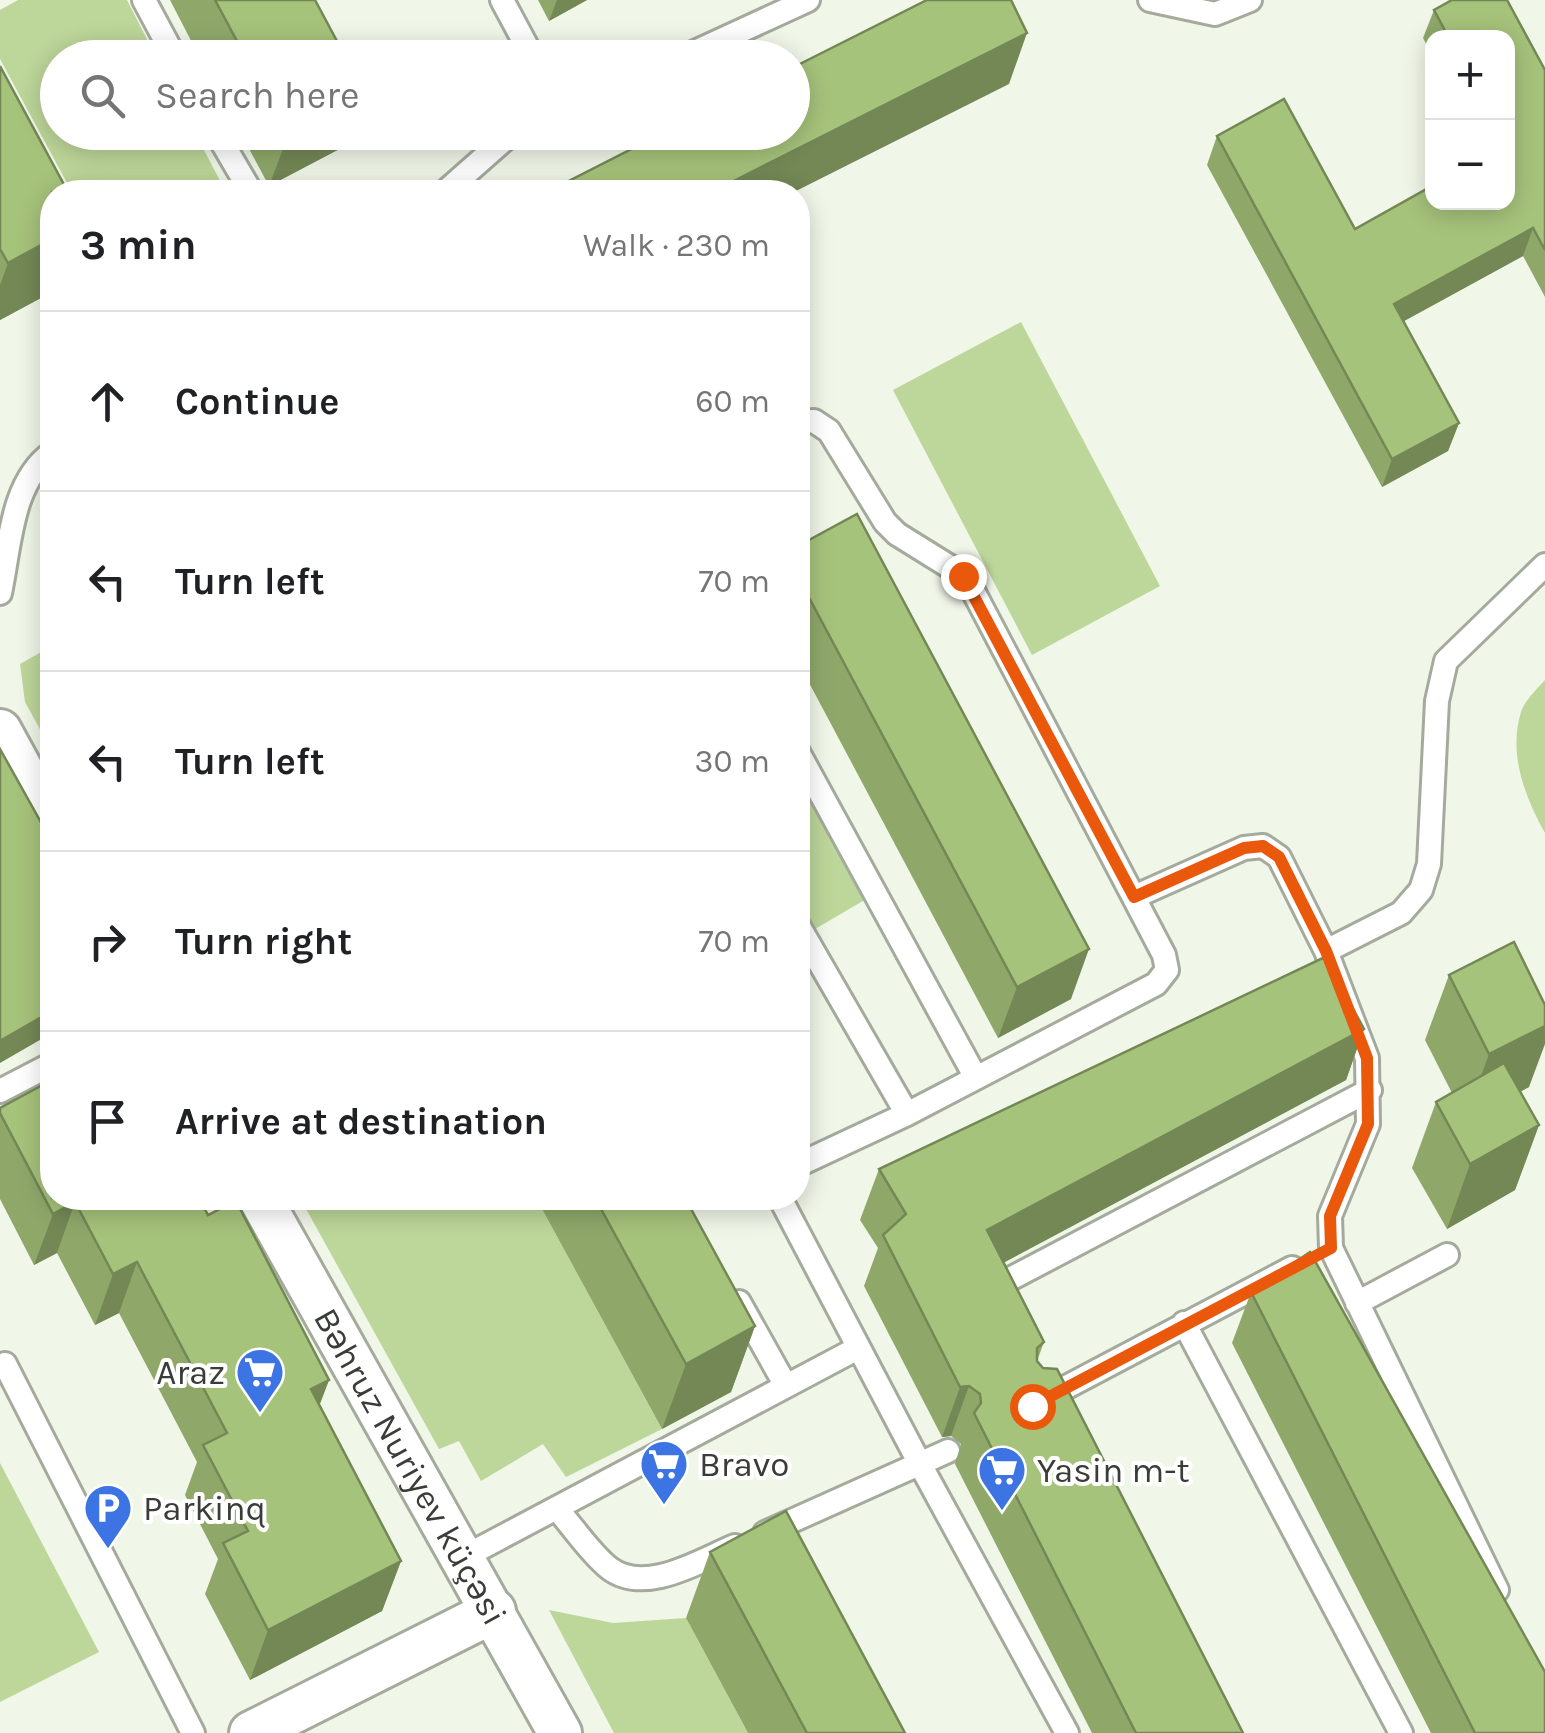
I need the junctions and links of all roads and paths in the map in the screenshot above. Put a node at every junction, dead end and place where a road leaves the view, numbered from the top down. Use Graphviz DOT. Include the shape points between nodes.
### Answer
graph roads {
  1 [pos="144,0"];
  2 [pos="502,0"];
  3 [pos="808,0"];
  4 [pos="1150,0"];
  5 [pos="1250,0"];
  6 [pos="165,40"];
  7 [pos="523,40"];
  8 [pos="721,40"];
  9 [pos="226,150"];
  10 [pos="493,150"];
  11 [pos="244,180"];
  12 [pos="459,180"];
  13 [pos="810,421"];
  14 [pos="40,464"];
  15 [pos="9,498"];
  16 [pos="1545,565"];
  17 [pos="0,593"];
  18 [pos="0,731"];
  19 [pos="810,774"];
  20 [pos="40,804"];
  21 [pos="1134,897"];
  22 [pos="810,946"];
  23 [pos="1326,951"];
  24 [pos="40,1070"];
  25 [pos="976,1078"];
  26 [pos="1370,1090"];
  27 [pos="0,1091"];
  28 [pos="907,1114"];
  29 [pos="810,1159"];
  30 [pos="267,1210"];
  31 [pos="786,1210"];
  32 [pos="1331,1248"];
  33 [pos="1447,1255"];
  34 [pos="1010,1280"];
  35 [pos="729,1283"];
  36 [pos="1358,1302"];
  37 [pos="1184,1323"];
  38 [pos="858,1348"];
  39 [pos="6,1364"];
  40 [pos="786,1386"];
  41 [pos="1032,1406"];
  42 [pos="948,1451"];
  43 [pos="921,1466"];
  44 [pos="557,1510"];
  45 [pos="464,1558"];
  46 [pos="494,1612"];
  47 [pos="1511,1618"];
  48 [pos="193,1733"];
  49 [pos="251,1733"];
  50 [pos="560,1733"];
  51 [pos="1068,1733"];
  52 [pos="1401,1733"];
  1 -- 6 [label="lane"];
  2 -- 7 [label="lane"];
  3 -- 8 [label="lane"];
  4 -- 5 [label="lane" via="1216,14"];
  9 -- 11 [label="lane"];
  10 -- 12 [label="lane"];
  13 -- 21 [label="lane" via="829,431 885,522 970,584"];
  14 -- 15 [label="lane"];
  15 -- 17 [label="lane"];
  16 -- 23 [label="lane" via="1446,662 1436,701 1430,864 1421,890 1401,913"];
  18 -- 20 [label="street"];
  19 -- 25 [label="lane"];
  21 -- 23 [label="lane" via="1244,848 1263,846 1279,857"];
  21 -- 25 [label="lane" via="1164,956 1166,970 1156,984"];
  22 -- 28 [label="lane"];
  23 -- 26 [label="lane" via="1367,1058"];
  24 -- 27 [label="lane"];
  25 -- 28 [label="lane"];
  26 -- 32 [label="lane" via="1368,1124 1330,1216"];
  26 -- 34 [label="lane"];
  28 -- 29 [label="lane"];
  30 -- 45 [label="street, Bəhruz Nuriyev küçəsi"];
  31 -- 38 [label="lane"];
  32 -- 36 [label="lane"];
  32 -- 37 [label="lane"];
  33 -- 36 [label="lane"];
  35 -- 40 [label="lane"];
  36 -- 47 [label="lane"];
  37 -- 41 [label="lane"];
  37 -- 52 [label="lane"];
  38 -- 40 [label="lane"];
  38 -- 43 [label="lane"];
  39 -- 48 [label="lane"];
  40 -- 44 [label="lane"];
  42 -- 43 [label="lane"];
  43 -- 44 [label="lane" via="780,1537 646,1578 610,1570"];
  43 -- 51 [label="lane"];
  44 -- 45 [label="lane"];
  45 -- 46 [label="street, Bəhruz Nuriyev küçəsi"];
  46 -- 49 [label="street"];
  46 -- 50 [label="street, Bəhruz Nuriyev küçəsi"];
}
